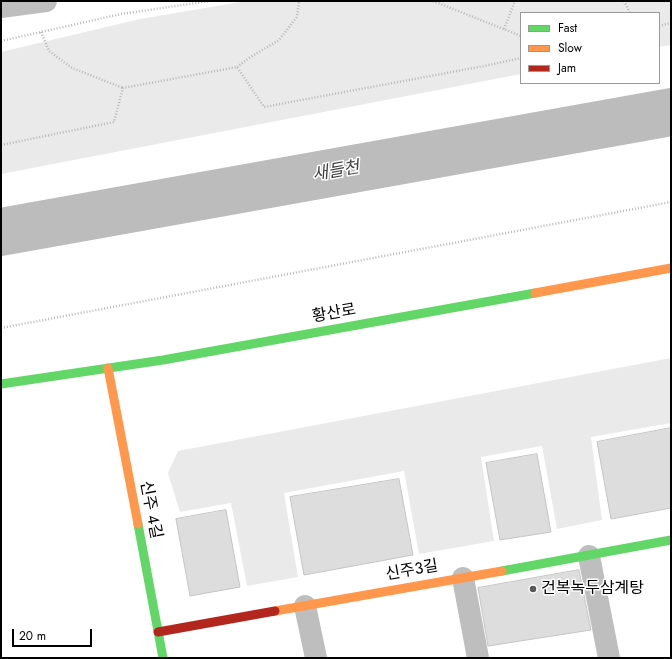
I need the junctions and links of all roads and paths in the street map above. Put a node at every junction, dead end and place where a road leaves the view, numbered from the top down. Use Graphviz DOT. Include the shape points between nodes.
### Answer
graph roads {
  1 [pos="46,1"];
  2 [pos="210,1"];
  3 [pos="299,1"];
  4 [pos="433,1"];
  5 [pos="515,1"];
  6 [pos="624,1"];
  7 [pos="1,7"];
  8 [pos="630,12"];
  9 [pos="671,23"];
  10 [pos="660,26"];
  11 [pos="504,29"];
  12 [pos="41,32"];
  13 [pos="520,36"];
  14 [pos="1,42"];
  15 [pos="520,58"];
  16 [pos="237,67"];
  17 [pos="123,88"];
  18 [pos="1,145"];
  19 [pos="671,202"];
  20 [pos="671,268"];
  21 [pos="1,328"];
  22 [pos="108,368"];
  23 [pos="1,384"];
  24 [pos="671,540"];
  25 [pos="589,556"];
  26 [pos="463,578"];
  27 [pos="305,606"];
  28 [pos="158,632"];
  29 [pos="163,658"];
  30 [pos="316,658"];
  31 [pos="478,658"];
  32 [pos="609,658"];
  1 -- 7 [label="street"];
  2 -- 12 [label="path" via="121,14"];
  3 -- 16 [label="path" via="297,17 279,40"];
  4 -- 11 [label="path"];
  5 -- 11 [label="path"];
  6 -- 8 [label="path"];
  9 -- 10 [label="path"];
  11 -- 13 [label="path"];
  12 -- 14 [label="path"];
  12 -- 17 [label="path" via="49,51 72,68"];
  15 -- 16 [label="path" via="264,107"];
  16 -- 17 [label="path"];
  17 -- 18 [label="path" via="114,122"];
  19 -- 21 [label="path"];
  20 -- 22 [label="street, 황산로"];
  22 -- 23 [label="street, 황산로"];
  22 -- 28 [label="street, 신주 4길"];
  24 -- 25 [label="street, 신주3길"];
  25 -- 26 [label="street, 신주3길"];
  25 -- 32 [label="street"];
  26 -- 27 [label="street, 신주3길"];
  26 -- 31 [label="street"];
  27 -- 28 [label="street, 신주3길"];
  27 -- 30 [label="street"];
  28 -- 29 [label="street, 신주 4길"];
}
